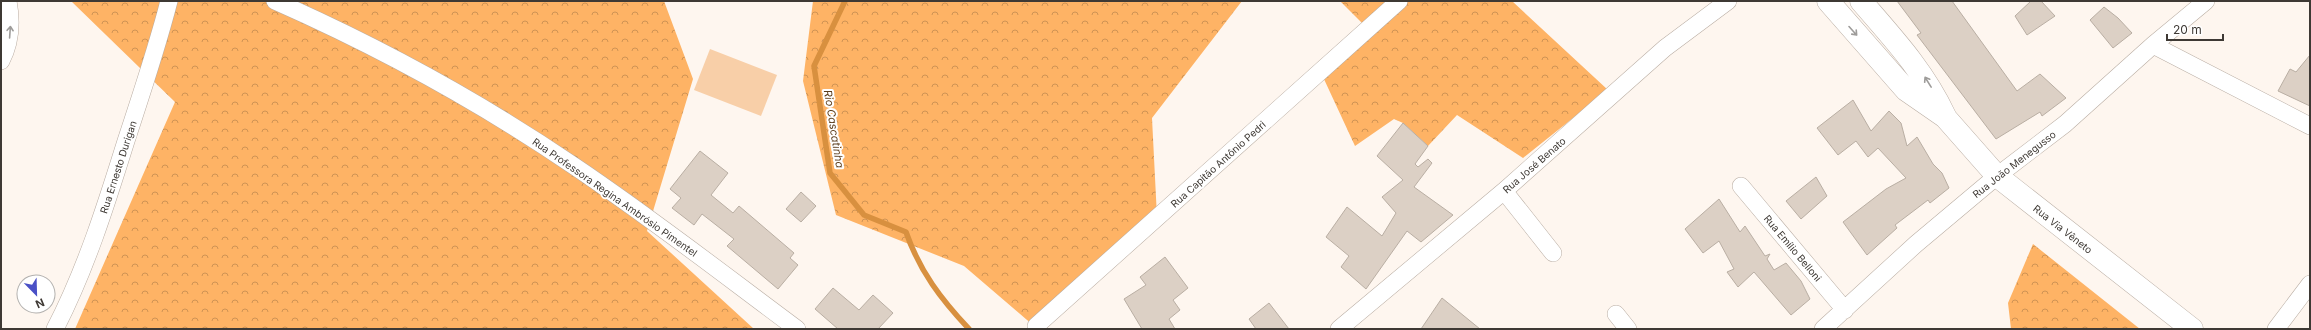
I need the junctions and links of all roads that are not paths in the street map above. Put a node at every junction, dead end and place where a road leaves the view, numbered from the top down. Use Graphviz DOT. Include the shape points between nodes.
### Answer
graph roads {
  1 [pos="8,1"];
  2 [pos="169,1"];
  3 [pos="275,1"];
  4 [pos="1399,1"];
  5 [pos="1728,1"];
  6 [pos="1828,1"];
  7 [pos="1861,1"];
  8 [pos="2206,1"];
  9 [pos="2153,45"];
  10 [pos="1,61"];
  11 [pos="1945,117"];
  12 [pos="2310,126"];
  13 [pos="1997,176"];
  14 [pos="1741,186"];
  15 [pos="1504,191"];
  16 [pos="1553,253"];
  17 [pos="2310,284"];
  18 [pos="1845,310"];
  19 [pos="1616,314"];
  20 [pos="1036,326"];
  21 [pos="55,329"];
  22 [pos="797,329"];
  23 [pos="1339,329"];
  24 [pos="1628,329"];
  25 [pos="1823,329"];
  26 [pos="2192,329"];
  27 [pos="2276,329"];
  10 -- 1 [label="street, one-way" via="8,49"];
  2 -- 21 [label="street, Rua Ernesto Durigan" via="107,204 74,291"];
  3 -- 22 [label="street, Rua Professora Regina Ambrósio Pimentel" via="448,87 518,130 619,198"];
  4 -- 20 [label="street, Rua Capitão Antônio Pedri"];
  5 -- 15 [label="street, Rua José Benato" via="1665,48"];
  6 -- 11 [label="main road, Rua Via Vêneto, one-way" via="1906,90"];
  11 -- 7 [label="main road, Rua Via Vêneto, one-way" via="1934,92 1920,70"];
  8 -- 9 [label="street, Rua João Menegusso"];
  9 -- 12 [label="street"];
  9 -- 13 [label="street, Rua João Menegusso" via="2065,124"];
  11 -- 13 [label="main road, Rua Via Vêneto"];
  13 -- 18 [label="street, Rua João Menegusso" via="1916,244"];
  13 -- 26 [label="main road, Rua Via Vêneto"];
  14 -- 18 [label="street, Rua Emílio Belloni"];
  15 -- 16 [label="street"];
  15 -- 23 [label="street, Rua José Benato"];
  17 -- 27 [label="street"];
  18 -- 25 [label="street, Rua João Menegusso"];
  19 -- 24 [label="street"];
}
